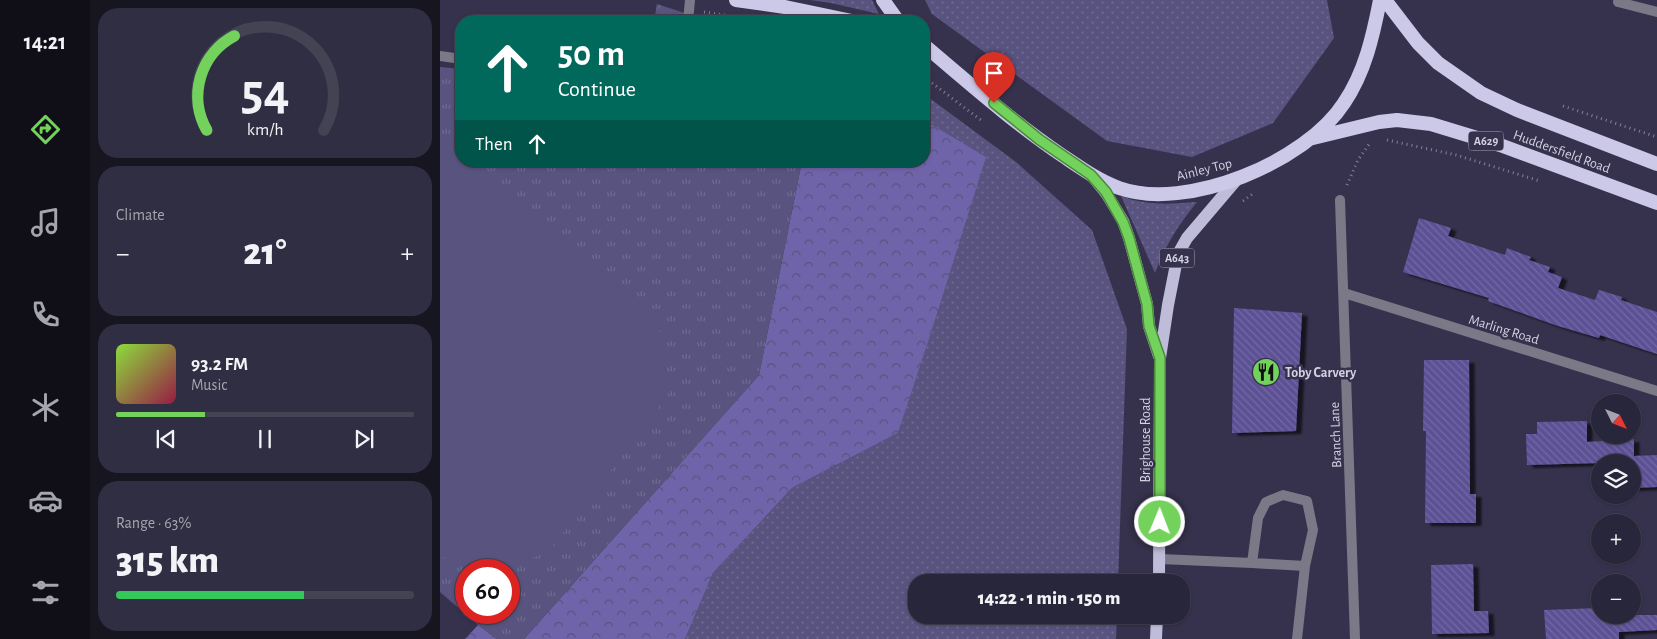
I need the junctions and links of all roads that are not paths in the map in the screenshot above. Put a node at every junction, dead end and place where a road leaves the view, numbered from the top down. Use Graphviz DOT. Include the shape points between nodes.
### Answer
graph roads {
  1 [pos="690,0"];
  2 [pos="736,0"];
  3 [pos="883,0"];
  4 [pos="1380,0"];
  5 [pos="1385,0"];
  6 [pos="1619,0"];
  7 [pos="1657,12"];
  8 [pos="689,15"];
  9 [pos="823,15"];
  10 [pos="894,15"];
  11 [pos="930,51"];
  12 [pos="440,56"];
  13 [pos="455,58"];
  14 [pos="1310,139"];
  15 [pos="1657,164"];
  16 [pos="1091,175"];
  17 [pos="1238,178"];
  18 [pos="1340,200"];
  19 [pos="1657,203"];
  20 [pos="1344,294"];
  21 [pos="1160,358"];
  22 [pos="1657,391"];
  23 [pos="1160,559"];
  24 [pos="1252,563"];
  25 [pos="1304,566"];
  26 [pos="1159,574"];
  27 [pos="1157,624"];
  28 [pos="1156,639"];
  29 [pos="1297,639"];
  30 [pos="1355,639"];
  1 -- 8 [label="street"];
  2 -- 9 [label="highway"];
  3 -- 10 [label="highway"];
  4 -- 14 [label="highway, Ainley Top / A629" via="1374,35 1360,74 1344,104"];
  5 -- 15 [label="highway, Huddersfield Road" via="1438,63 1481,93"];
  6 -- 7 [label="street"];
  11 -- 16 [label="highway, Ainley Top / A629" via="1040,140"];
  12 -- 13 [label="street"];
  14 -- 17 [label="highway, Ainley Top / A629" via="1277,161"];
  14 -- 19 [label="highway, Huddersfield Road / A629" via="1388,121 1431,124 1500,145"];
  16 -- 17 [label="highway, Ainley Top / A629" via="1118,188 1141,194 1187,193"];
  16 -- 21 [label="main road, A643" via="1106,192 1123,222"];
  17 -- 21 [label="main road, A643" via="1187,238 1178,254"];
  18 -- 20 [label="street, Branch Lane"];
  20 -- 22 [label="street, Marling Road"];
  20 -- 30 [label="street, Branch Lane"];
  21 -- 23 [label="main road, Brighouse Road / A643"];
  23 -- 24 [label="street"];
  23 -- 26 [label="main road, Brighouse Road / A643"];
  24 -- 25 [label="street"];
  24 -- 25 [label="street" via="1258,518 1266,502 1283,495 1307,501 1313,530"];
  25 -- 29 [label="street"];
  27 -- 28 [label="main road"];
}
